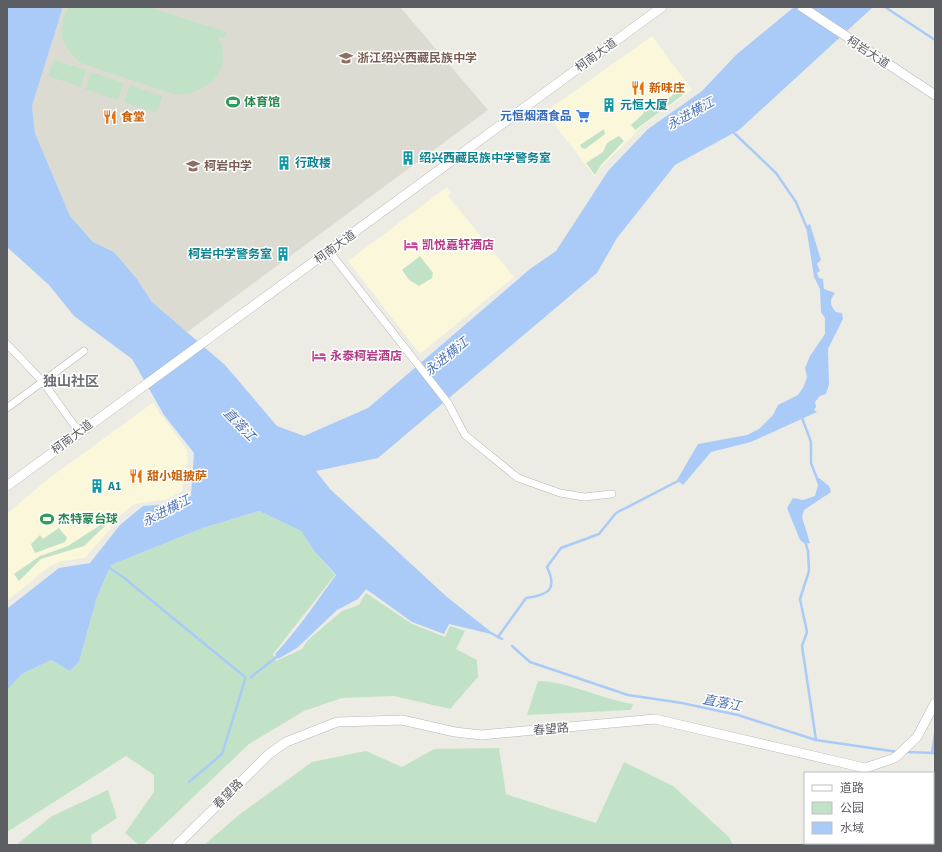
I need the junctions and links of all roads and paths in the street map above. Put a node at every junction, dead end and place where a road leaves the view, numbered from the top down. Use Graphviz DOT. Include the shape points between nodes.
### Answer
graph roads {
  1 [pos="662,7"];
  2 [pos="802,7"];
  3 [pos="935,95"];
  4 [pos="329,251"];
  5 [pos="7,344"];
  6 [pos="84,351"];
  7 [pos="43,382"];
  8 [pos="7,408"];
  9 [pos="79,432"];
  10 [pos="7,486"];
  11 [pos="612,494"];
  12 [pos="935,703"];
  13 [pos="177,845"];
  1 -- 4 [label="street, 柯南大道"];
  2 -- 3 [label="street, 柯岩大道"];
  4 -- 9 [label="street, 柯南大道"];
  4 -- 11 [label="street" via="448,403 465,435 518,478 568,495 584,497"];
  5 -- 7 [label="street"];
  6 -- 7 [label="street"];
  7 -- 8 [label="street"];
  7 -- 9 [label="street"];
  9 -- 10 [label="street, 柯南大道"];
  12 -- 13 [label="street, 春望路" via="917,737 906,748 897,756 865,768 655,719 481,735 402,720 337,722 286,742 269,754"];
}
